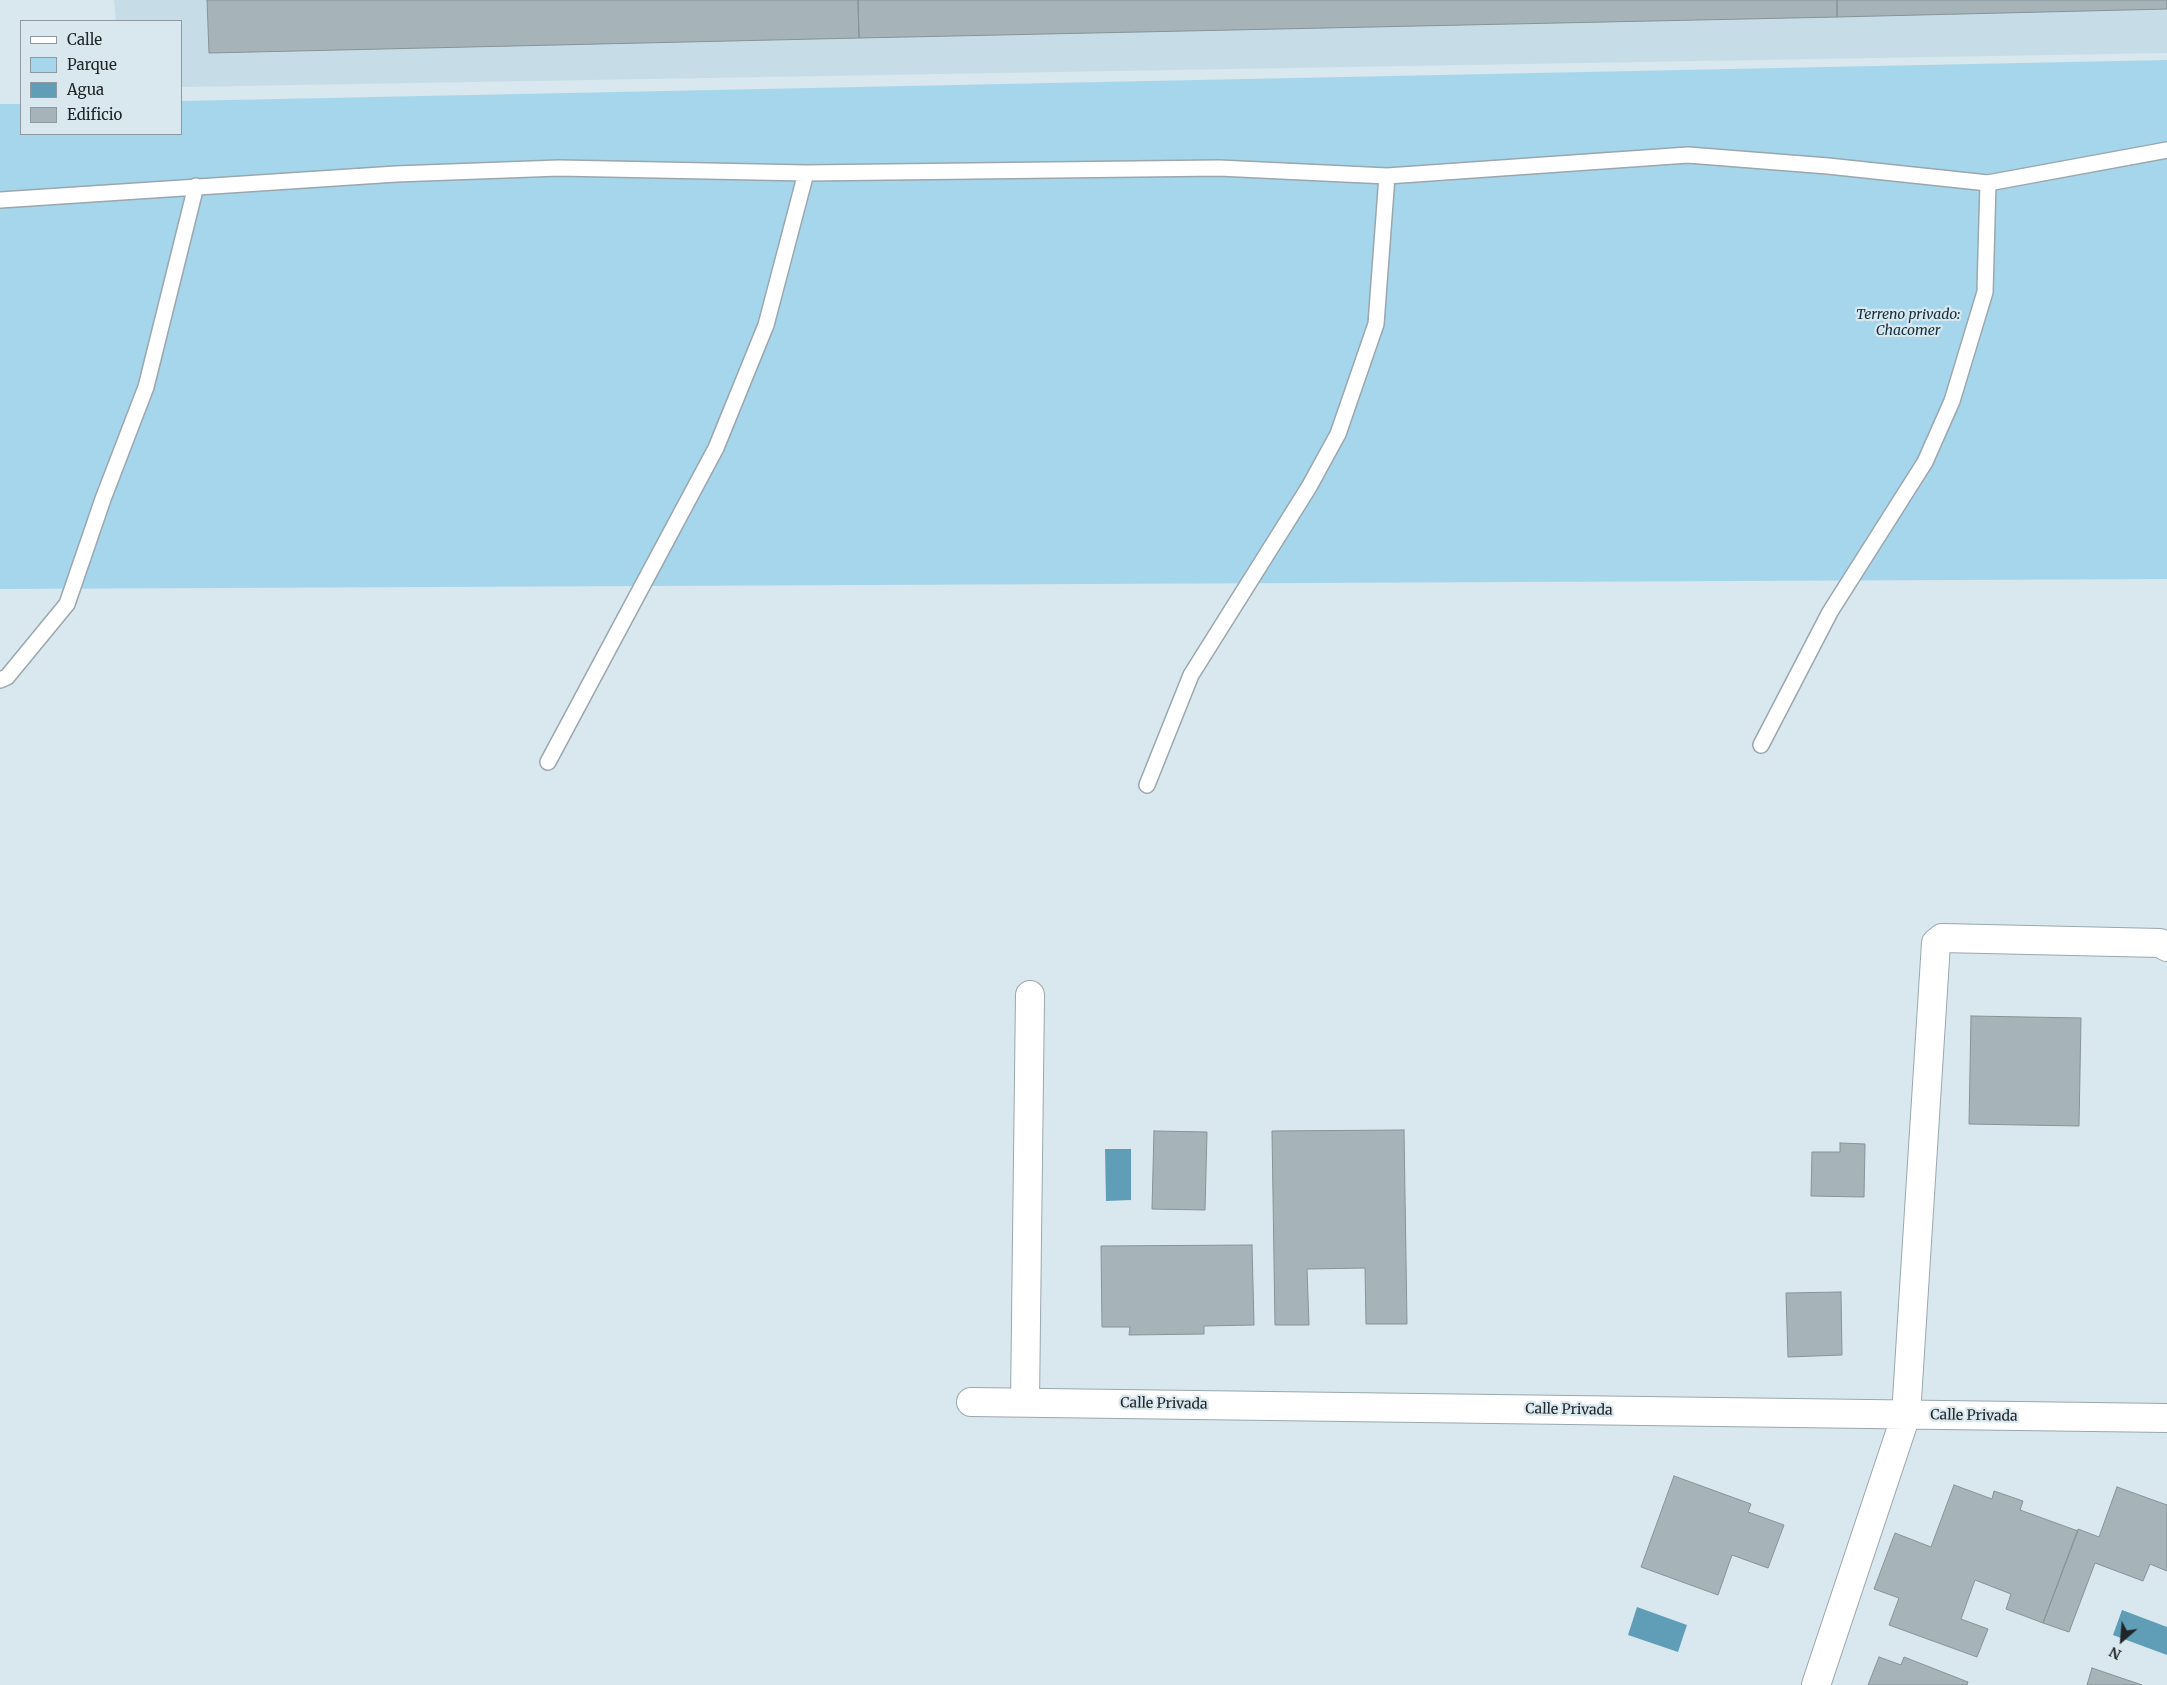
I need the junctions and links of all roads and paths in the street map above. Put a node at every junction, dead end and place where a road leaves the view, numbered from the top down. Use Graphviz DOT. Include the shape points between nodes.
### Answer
graph roads {
  1 [pos="2167,150"];
  2 [pos="806,173"];
  3 [pos="1387,176"];
  4 [pos="1988,182"];
  5 [pos="196,186"];
  6 [pos="0,200"];
  7 [pos="0,680"];
  8 [pos="1761,746"];
  9 [pos="548,762"];
  10 [pos="1147,785"];
  11 [pos="2167,947"];
  12 [pos="1030,995"];
  13 [pos="971,1402"];
  14 [pos="1025,1402"];
  15 [pos="1906,1415"];
  16 [pos="2167,1418"];
  17 [pos="1816,1685"];
  1 -- 4 [label="lane"];
  2 -- 3 [label="lane" via="1219,168"];
  2 -- 5 [label="lane" via="559,168"];
  2 -- 9 [label="lane" via="766,325 716,448"];
  3 -- 4 [label="lane" via="1688,155"];
  3 -- 10 [label="lane" via="1376,324 1338,434 1191,675"];
  4 -- 8 [label="lane" via="1986,292 1952,401 1925,462 1830,612"];
  5 -- 6 [label="lane"];
  5 -- 7 [label="lane" via="146,387 67,604 7,677"];
  11 -- 15 [label="street" via="2160,944 1942,938 1936,944"];
  12 -- 14 [label="street"];
  13 -- 14 [label="street, Calle Privada"];
  14 -- 15 [label="street, Calle Privada"];
  15 -- 16 [label="street, Calle Privada"];
  15 -- 17 [label="street"];
}
